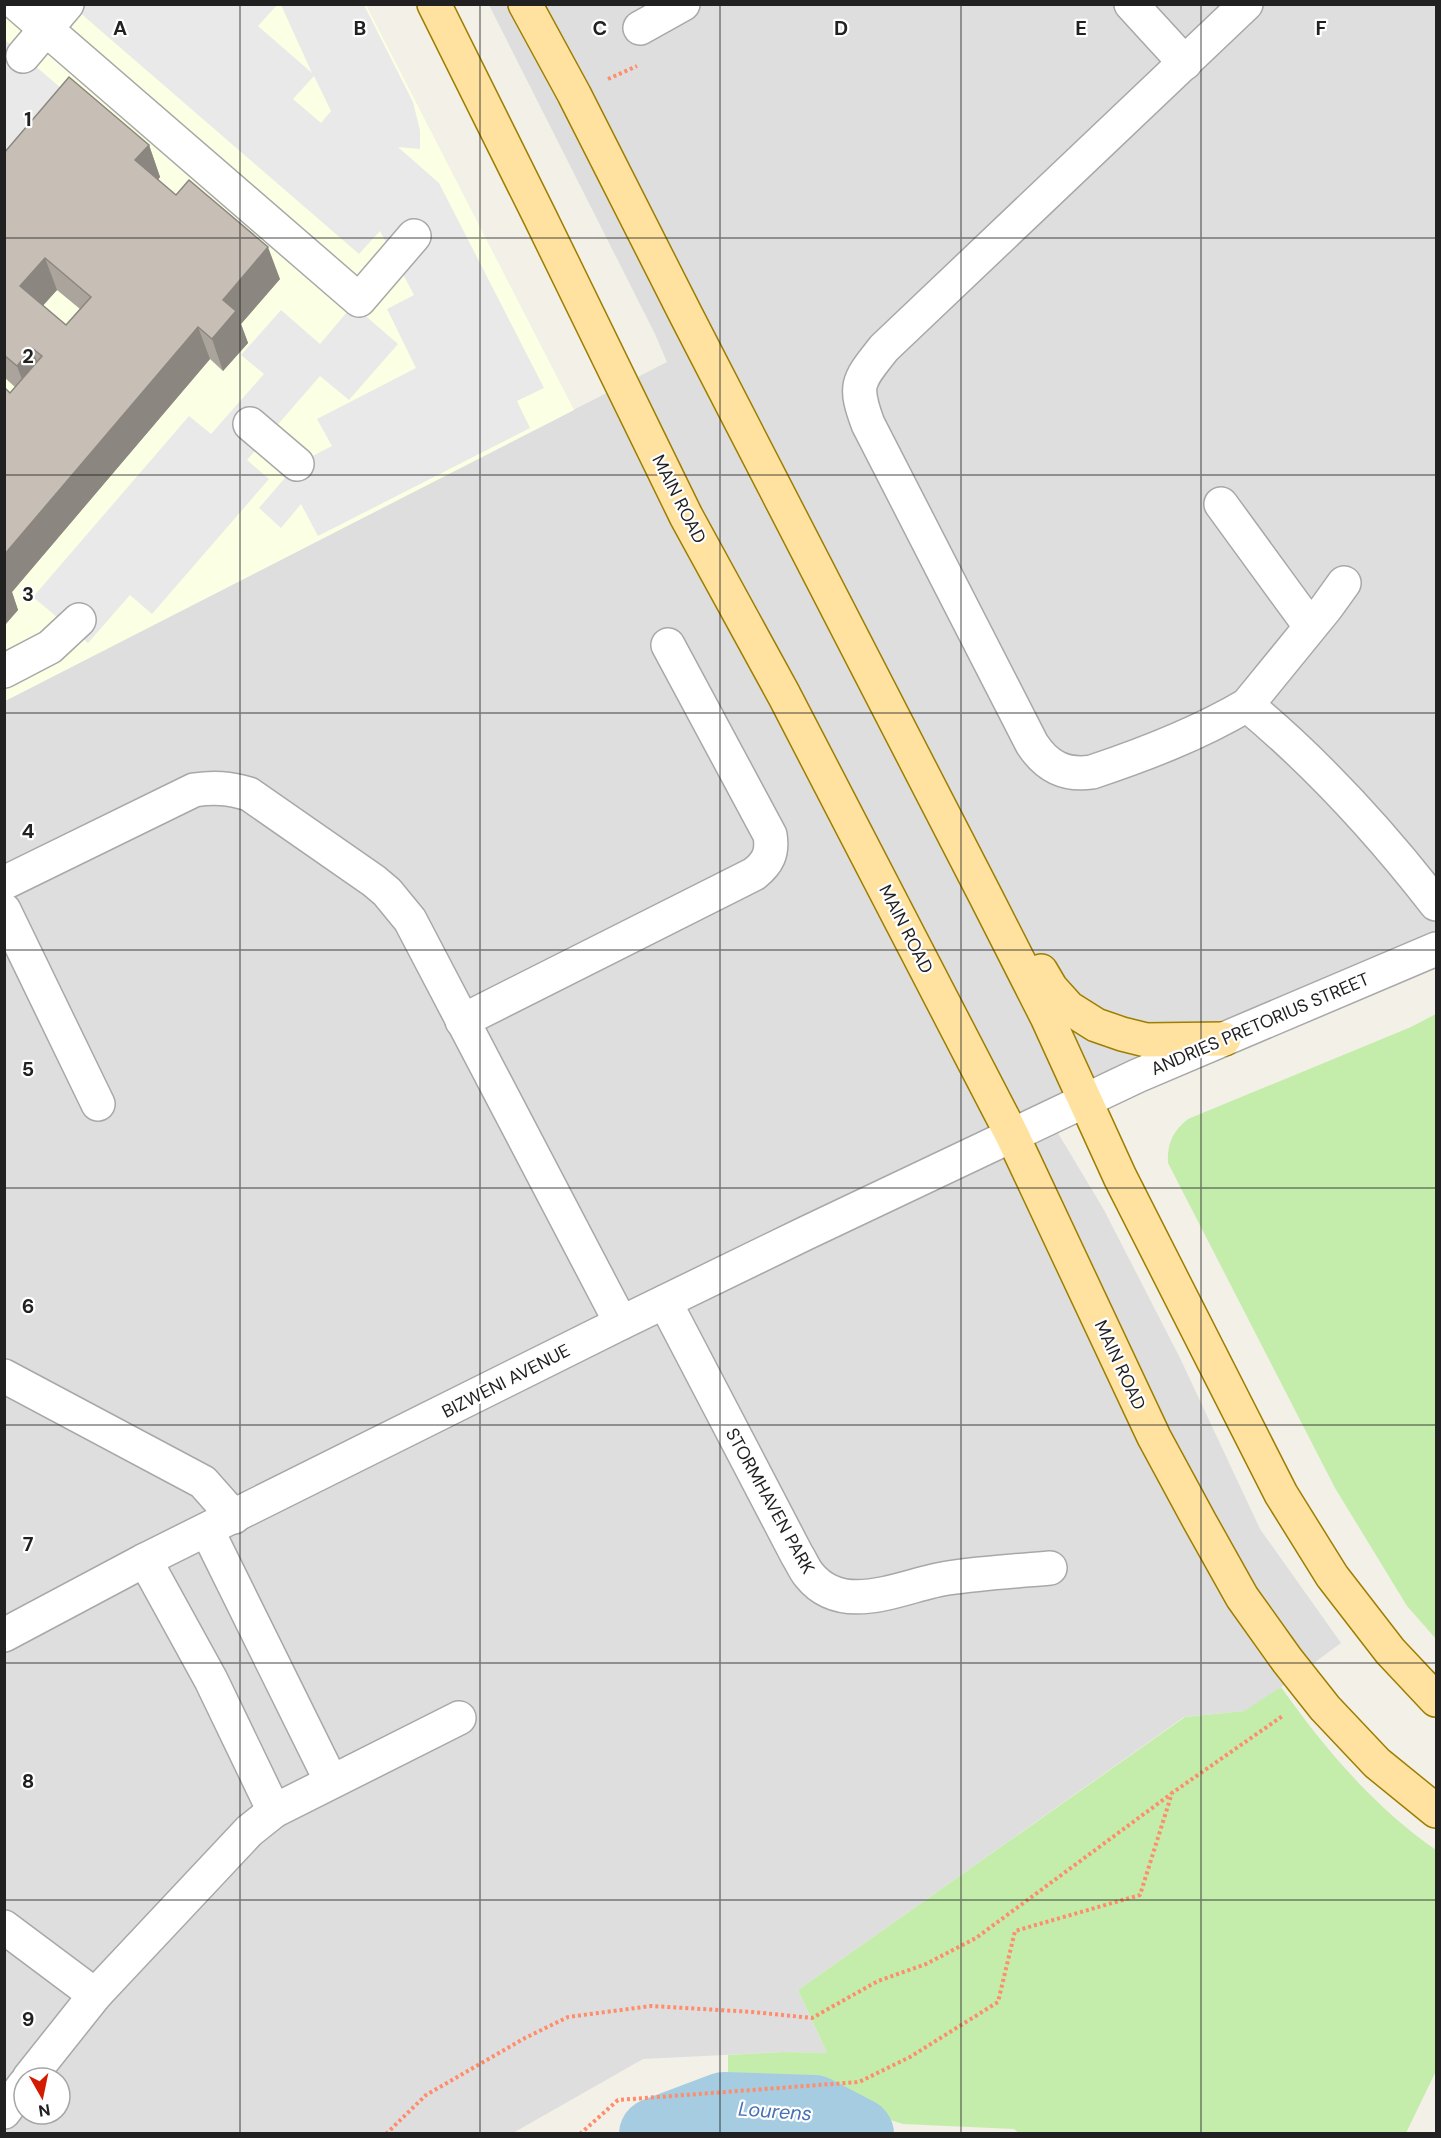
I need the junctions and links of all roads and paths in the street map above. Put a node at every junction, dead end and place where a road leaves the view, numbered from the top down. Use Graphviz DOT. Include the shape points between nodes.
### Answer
graph roads {
  1 [pos="17,4"];
  2 [pos="67,4"];
  3 [pos="434,4"];
  4 [pos="525,4"];
  5 [pos="683,4"];
  6 [pos="1131,4"];
  7 [pos="1246,4"];
  8 [pos="640,28"];
  9 [pos="46,29"];
  10 [pos="23,56"];
  11 [pos="1185,63"];
  12 [pos="574,94"];
  13 [pos="414,236"];
  14 [pos="250,424"];
  15 [pos="297,464"];
  16 [pos="1221,504"];
  17 [pos="1344,583"];
  18 [pos="79,620"];
  19 [pos="1310,626"];
  20 [pos="668,645"];
  21 [pos="4,671"];
  22 [pos="1247,705"];
  23 [pos="4,883"];
  24 [pos="985,895"];
  25 [pos="1437,904"];
  26 [pos="4,910"];
  27 [pos="1437,949"];
  28 [pos="462,1021"];
  29 [pos="1224,1039"];
  30 [pos="1085,1100"];
  31 [pos="98,1104"];
  32 [pos="1012,1135"];
  33 [pos="665,1302"];
  34 [pos="621,1323"];
  35 [pos="4,1376"];
  36 [pos="221,1524"];
  37 [pos="145,1560"];
  38 [pos="1050,1568"];
  39 [pos="4,1635"];
  40 [pos="1314,1694"];
  41 [pos="1437,1700"];
  42 [pos="459,1718"];
  43 [pos="331,1782"];
  44 [pos="1172,1793"];
  45 [pos="274,1811"];
  46 [pos="1437,1811"];
  47 [pos="4,1927"];
  48 [pos="95,1995"];
  49 [pos="39,2066"];
  50 [pos="386,2133"];
  51 [pos="580,2133"];
  1 -- 9 [label="street"];
  2 -- 9 [label="street"];
  3 -- 32 [label="main road, MAIN ROAD" via="686,516 784,695"];
  4 -- 12 [label="main road"];
  5 -- 8 [label="street"];
  6 -- 11 [label="street"];
  7 -- 11 [label="street"];
  8 -- 12 [label="path" via="645,63"];
  9 -- 10 [label="street"];
  9 -- 13 [label="street" via="359,300"];
  11 -- 22 [label="street" via="884,348 862,376 859,399 868,424 1032,744 1051,766 1065,772 1092,772 1171,743"];
  12 -- 24 [label="main road"];
  14 -- 15 [label="street"];
  16 -- 19 [label="street"];
  17 -- 19 [label="street"];
  18 -- 21 [label="street" via="50,647"];
  19 -- 22 [label="street"];
  20 -- 28 [label="street" via="770,835 767,861 754,874"];
  22 -- 25 [label="street" via="1312,763 1395,851"];
  23 -- 28 [label="street" via="194,790 231,788 249,794 387,892 410,920"];
  24 -- 29 [label="main road" via="1057,994 1069,1008 1096,1025 1146,1040"];
  24 -- 30 [label="main road"];
  26 -- 31 [label="street"];
  27 -- 29 [label="street, ANDRIES PRETORIUS STREET"];
  28 -- 34 [label="street"];
  29 -- 30 [label="street, ANDRIES PRETORIUS STREET"];
  30 -- 32 [label="street, ANDRIES PRETORIUS STREET"];
  30 -- 41 [label="main road" via="1281,1494 1332,1576 1390,1651"];
  32 -- 33 [label="street, BIZWENI AVENUE"];
  32 -- 40 [label="main road, MAIN ROAD" via="1159,1447 1242,1597"];
  33 -- 34 [label="street, BIZWENI AVENUE"];
  33 -- 38 [label="street, STORMHAVEN PARK" via="797,1555 823,1588 857,1598 946,1578"];
  34 -- 36 [label="street, BIZWENI AVENUE"];
  35 -- 36 [label="street" via="203,1482"];
  36 -- 37 [label="street, BIZWENI AVENUE"];
  36 -- 43 [label="street"];
  37 -- 39 [label="street, BIZWENI AVENUE"];
  37 -- 45 [label="street" via="216,1690"];
  40 -- 44 [label="path"];
  40 -- 46 [label="main road, MAIN ROAD" via="1377,1763"];
  42 -- 43 [label="street"];
  43 -- 45 [label="street"];
  44 -- 50 [label="path" via="976,1938 926,1964 878,1981 812,2018 651,2006 568,2018 426,2095"];
  44 -- 51 [label="path" via="1140,1895 1015,1930 998,2002 910,2057 859,2082 618,2100"];
  45 -- 48 [label="street" via="249,1831"];
  47 -- 48 [label="street"];
  48 -- 49 [label="street"];
}
